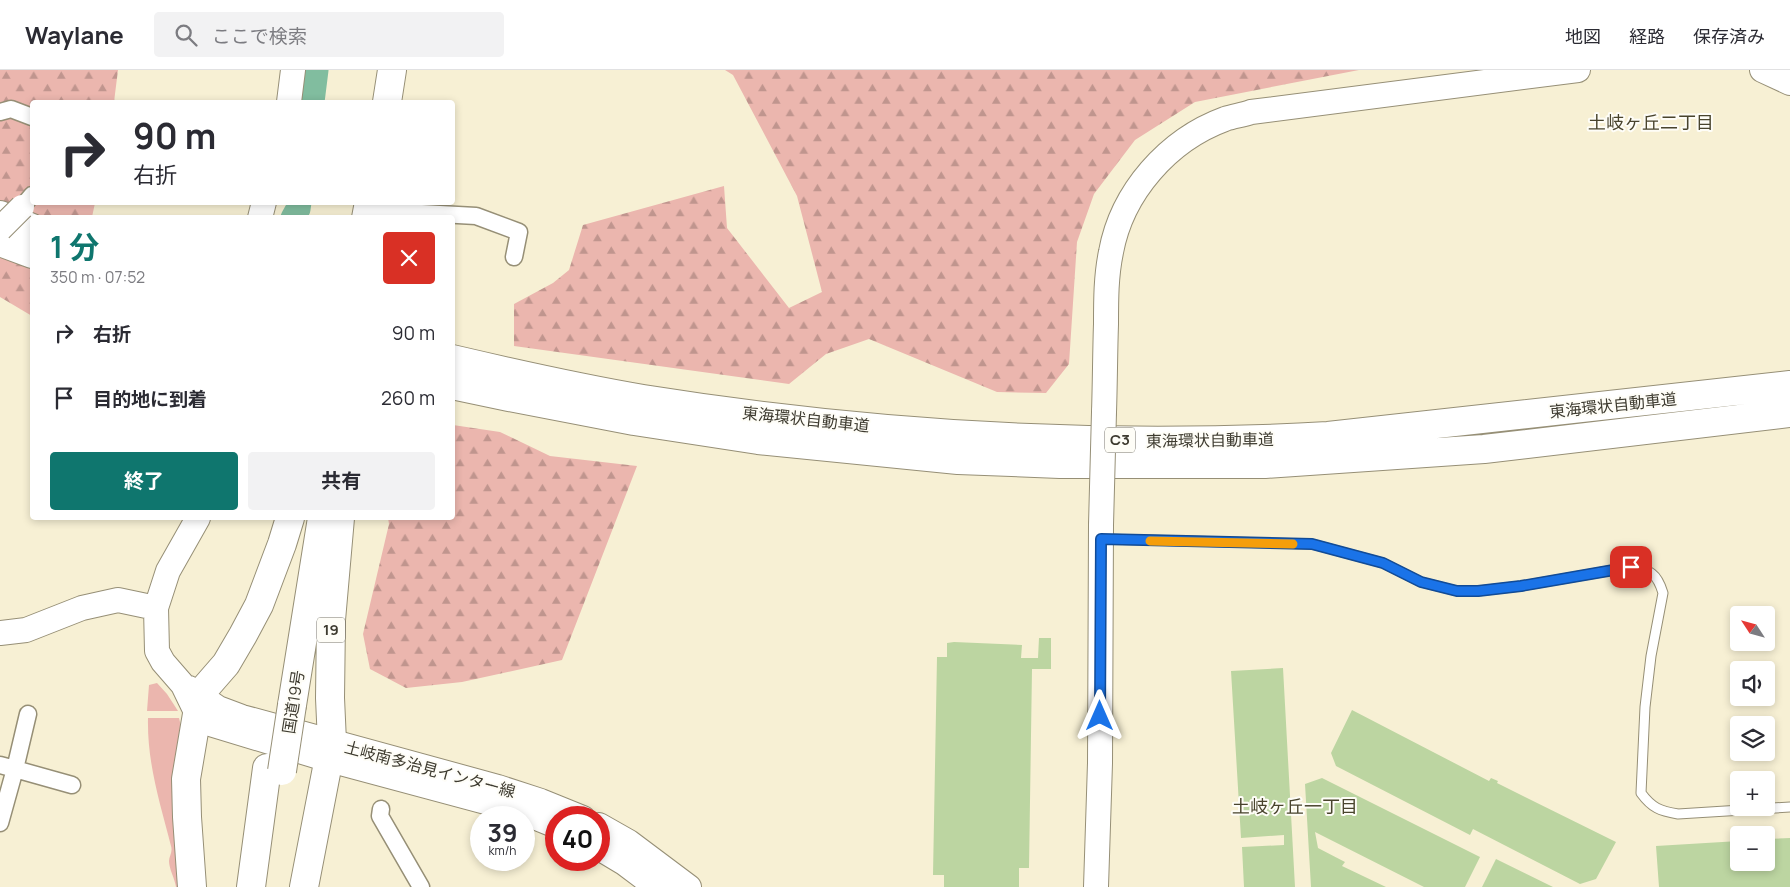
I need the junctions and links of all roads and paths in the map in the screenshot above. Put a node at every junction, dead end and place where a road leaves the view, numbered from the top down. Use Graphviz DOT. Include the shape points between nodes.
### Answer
graph roads {
  1 [pos="293,70"];
  2 [pos="375,70"];
  3 [pos="392,70"];
  4 [pos="1576,70"];
  5 [pos="1762,70"];
  6 [pos="1790,83"];
  7 [pos="289,100"];
  8 [pos="370,100"];
  9 [pos="387,100"];
  10 [pos="0,112"];
  11 [pos="30,116"];
  12 [pos="362,210"];
  13 [pos="22,211"];
  14 [pos="0,229"];
  15 [pos="0,242"];
  16 [pos="30,253"];
  17 [pos="514,257"];
  18 [pos="455,361"];
  19 [pos="1790,385"];
  20 [pos="455,386"];
  21 [pos="1790,413"];
  22 [pos="197,520"];
  23 [pos="289,520"];
  24 [pos="304,520"];
  25 [pos="322,520"];
  26 [pos="340,520"];
  27 [pos="1101,532"];
  28 [pos="156,608"];
  29 [pos="0,633"];
  30 [pos="197,704"];
  31 [pos="284,704"];
  32 [pos="28,714"];
  33 [pos="331,751"];
  34 [pos="8,767"];
  35 [pos="275,770"];
  36 [pos="72,785"];
  37 [pos="553,806"];
  38 [pos="1790,807"];
  39 [pos="381,808"];
  40 [pos="545,822"];
  41 [pos="0,823"];
  42 [pos="610,831"];
  43 [pos="610,855"];
  44 [pos="192,887"];
  45 [pos="200,887"];
  46 [pos="251,887"];
  47 [pos="268,887"];
  48 [pos="304,887"];
  49 [pos="421,887"];
  50 [pos="656,887"];
  51 [pos="689,887"];
  52 [pos="1096,887"];
  1 -- 7 [label="street"];
  2 -- 8 [label="highway"];
  3 -- 9 [label="highway"];
  4 -- 27 [label="street, bridge" via="1251,112 1225,120 1182,142 1163,158 1129,201 1111,251 1107,279"];
  5 -- 6 [label="street"];
  10 -- 11 [label="street" via="11,109"];
  12 -- 17 [label="street" via="476,216 519,232"];
  13 -- 14 [label="street, bridge"];
  15 -- 16 [label="highway"];
  18 -- 19 [label="highway, 東海環状自動車道 / C3" via="642,398 766,416 1033,439 1237,440 1328,436"];
  20 -- 21 [label="highway, 東海環状自動車道 / C3" via="634,421 758,440 958,460 1060,464 1265,464 1474,450"];
  22 -- 28 [label="street" via="168,570"];
  23 -- 30 [label="highway" via="259,605 226,664"];
  24 -- 31 [label="highway, 国道19号 / 19"];
  25 -- 31 [label="highway, 国道19号 / 19"];
  26 -- 33 [label="highway, 19" via="331,620"];
  27 -- 38 [label="lane" via="1312,544 1383,563 1421,582 1457,591 1521,586 1631,567 1646,570 1655,576 1663,593 1645,707 1641,793 1649,804 1663,812 1678,814"];
  27 -- 52 [label="street"];
  28 -- 29 [label="street" via="118,600 82,608 26,630"];
  28 -- 30 [label="street" via="157,651"];
  30 -- 33 [label="street" via="218,708"];
  30 -- 44 [label="highway" via="186,779"];
  30 -- 45 [label="street"];
  31 -- 35 [label="highway, 国道19号 / 19"];
  32 -- 34 [label="street"];
  33 -- 37 [label="street, 土岐南多治見インター線" via="498,787"];
  33 -- 40 [label="street, 土岐南多治見インター線"];
  33 -- 48 [label="highway, 19"];
  34 -- 36 [label="street"];
  34 -- 41 [label="street"];
  35 -- 46 [label="highway, 国道19号 / 19"];
  35 -- 47 [label="highway, 国道19号 / 19"];
  39 -- 49 [label="street" via="380,816"];
  42 -- 51 [label="street"];
  43 -- 50 [label="street"];
}
